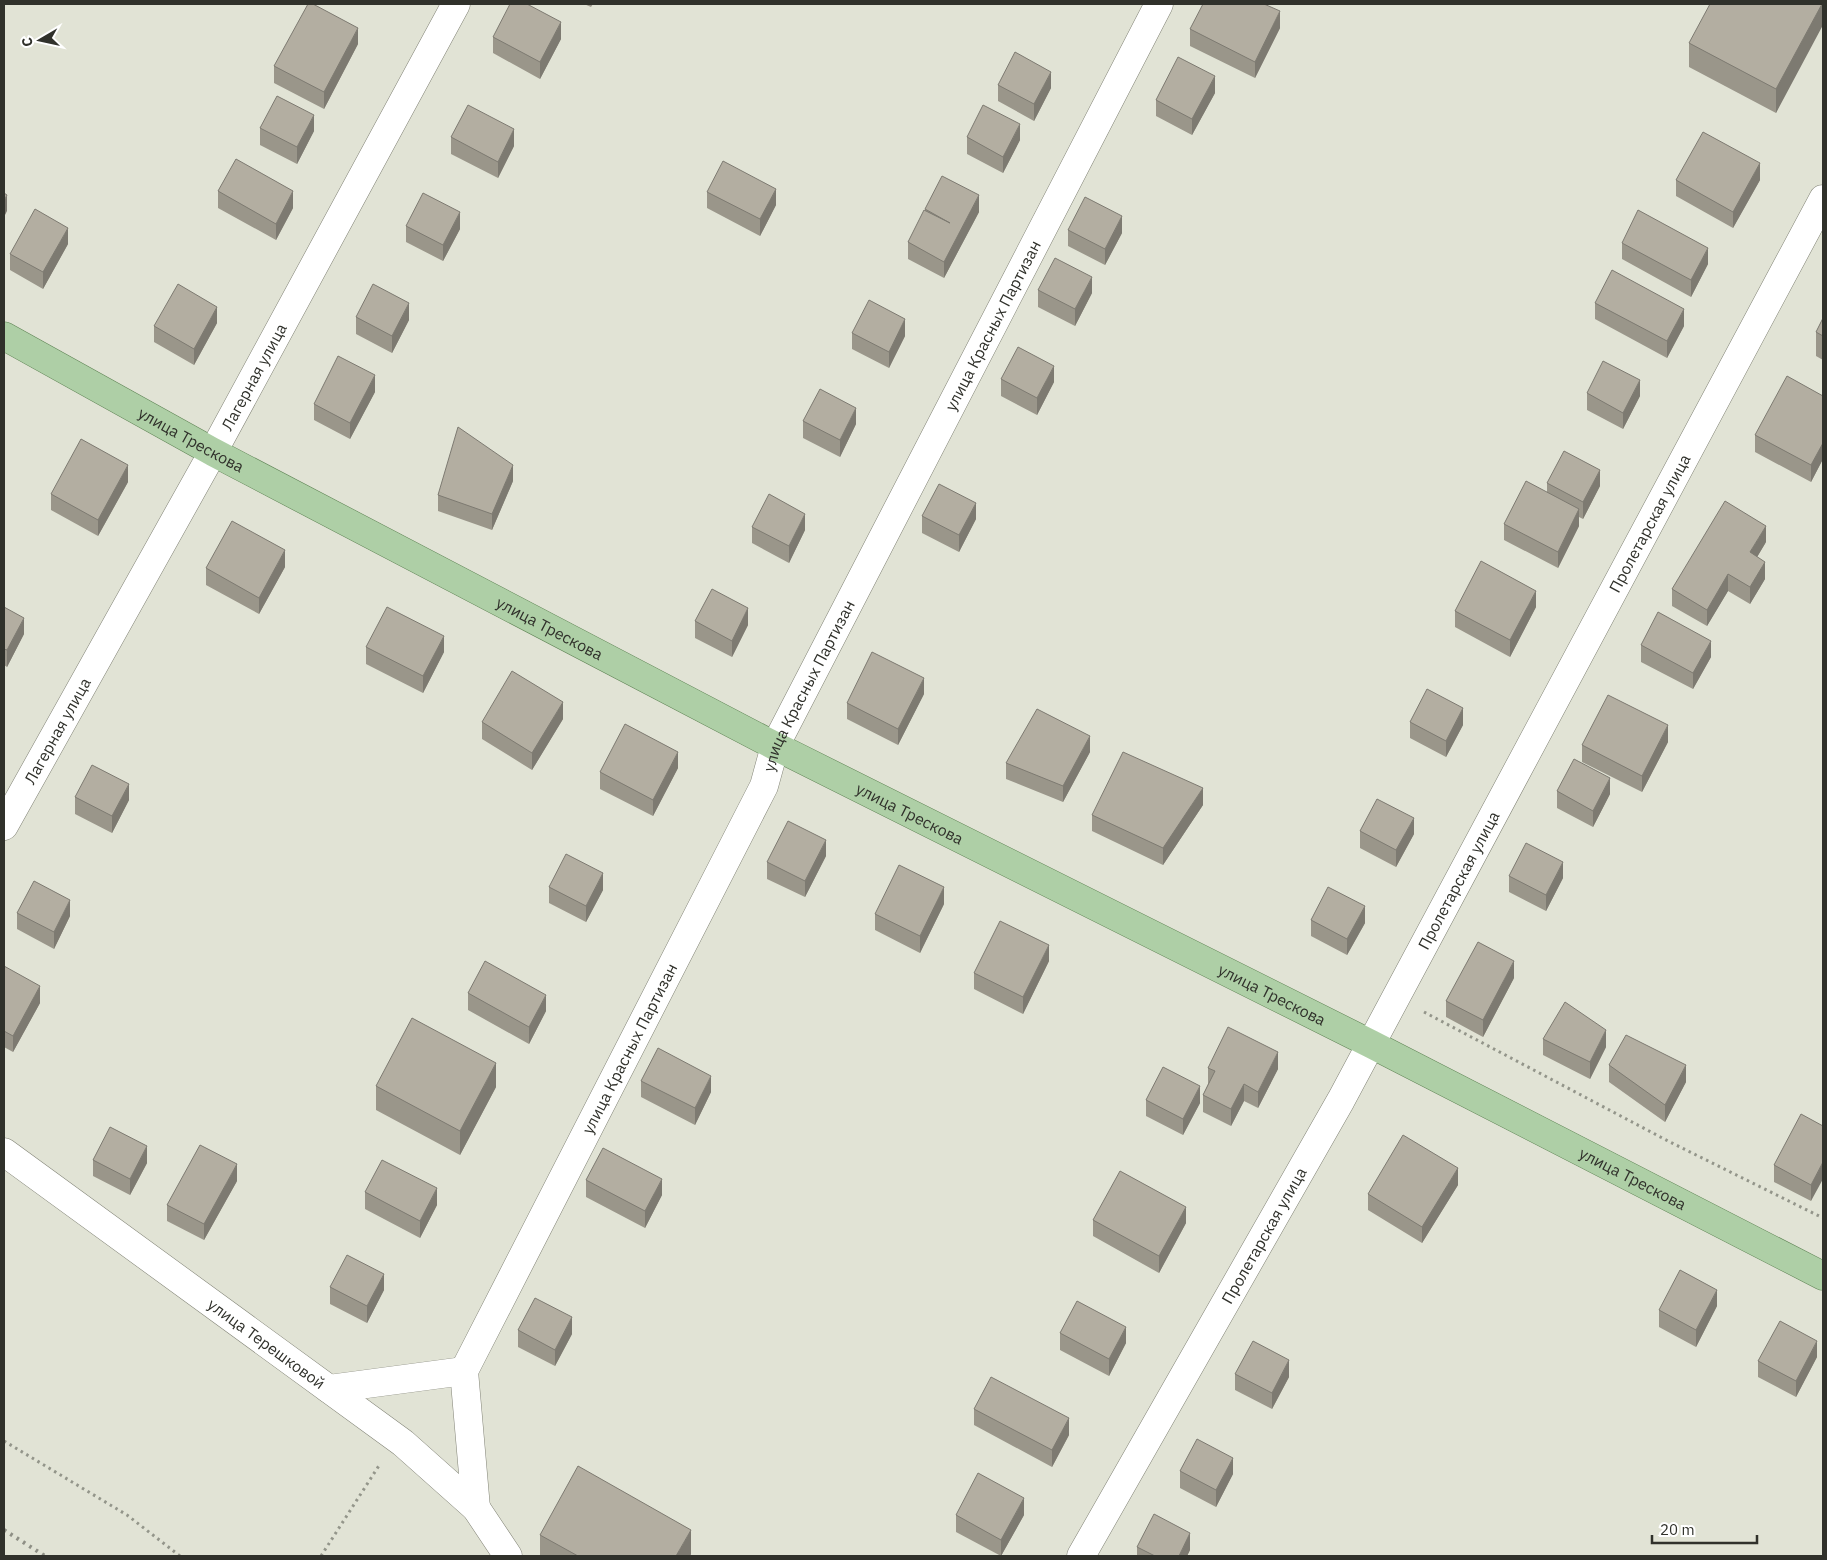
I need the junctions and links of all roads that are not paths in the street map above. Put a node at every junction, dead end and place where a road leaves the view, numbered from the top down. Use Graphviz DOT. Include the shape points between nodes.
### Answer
graph roads {
  1 [pos="456,4"];
  2 [pos="1159,4"];
  3 [pos="1823,199"];
  4 [pos="4,336"];
  5 [pos="213,452"];
  6 [pos="775,746"];
  7 [pos="4,826"];
  8 [pos="1371,1044"];
  9 [pos="4,1152"];
  10 [pos="1823,1276"];
  11 [pos="464,1371"];
  12 [pos="329,1389"];
  13 [pos="476,1508"];
  14 [pos="508,1556"];
  15 [pos="1081,1556"];
  1 -- 5 [label="street, Лагерная улица"];
  2 -- 6 [label="street, улица Красных Партизан"];
  3 -- 8 [label="street, Пролетарская улица"];
  4 -- 5 [label="main road, улица Трескова"];
  5 -- 6 [label="main road, улица Трескова"];
  5 -- 7 [label="street, Лагерная улица"];
  6 -- 8 [label="main road, улица Трескова"];
  6 -- 11 [label="street, улица Красных Партизан" via="764,786"];
  8 -- 10 [label="main road, улица Трескова"];
  8 -- 15 [label="street, Пролетарская улица"];
  9 -- 12 [label="street, улица Терешковой"];
  11 -- 12 [label="street"];
  11 -- 13 [label="street"];
  12 -- 13 [label="street, улица Терешковой" via="403,1444"];
  13 -- 14 [label="street, улица Терешковой"];
}
